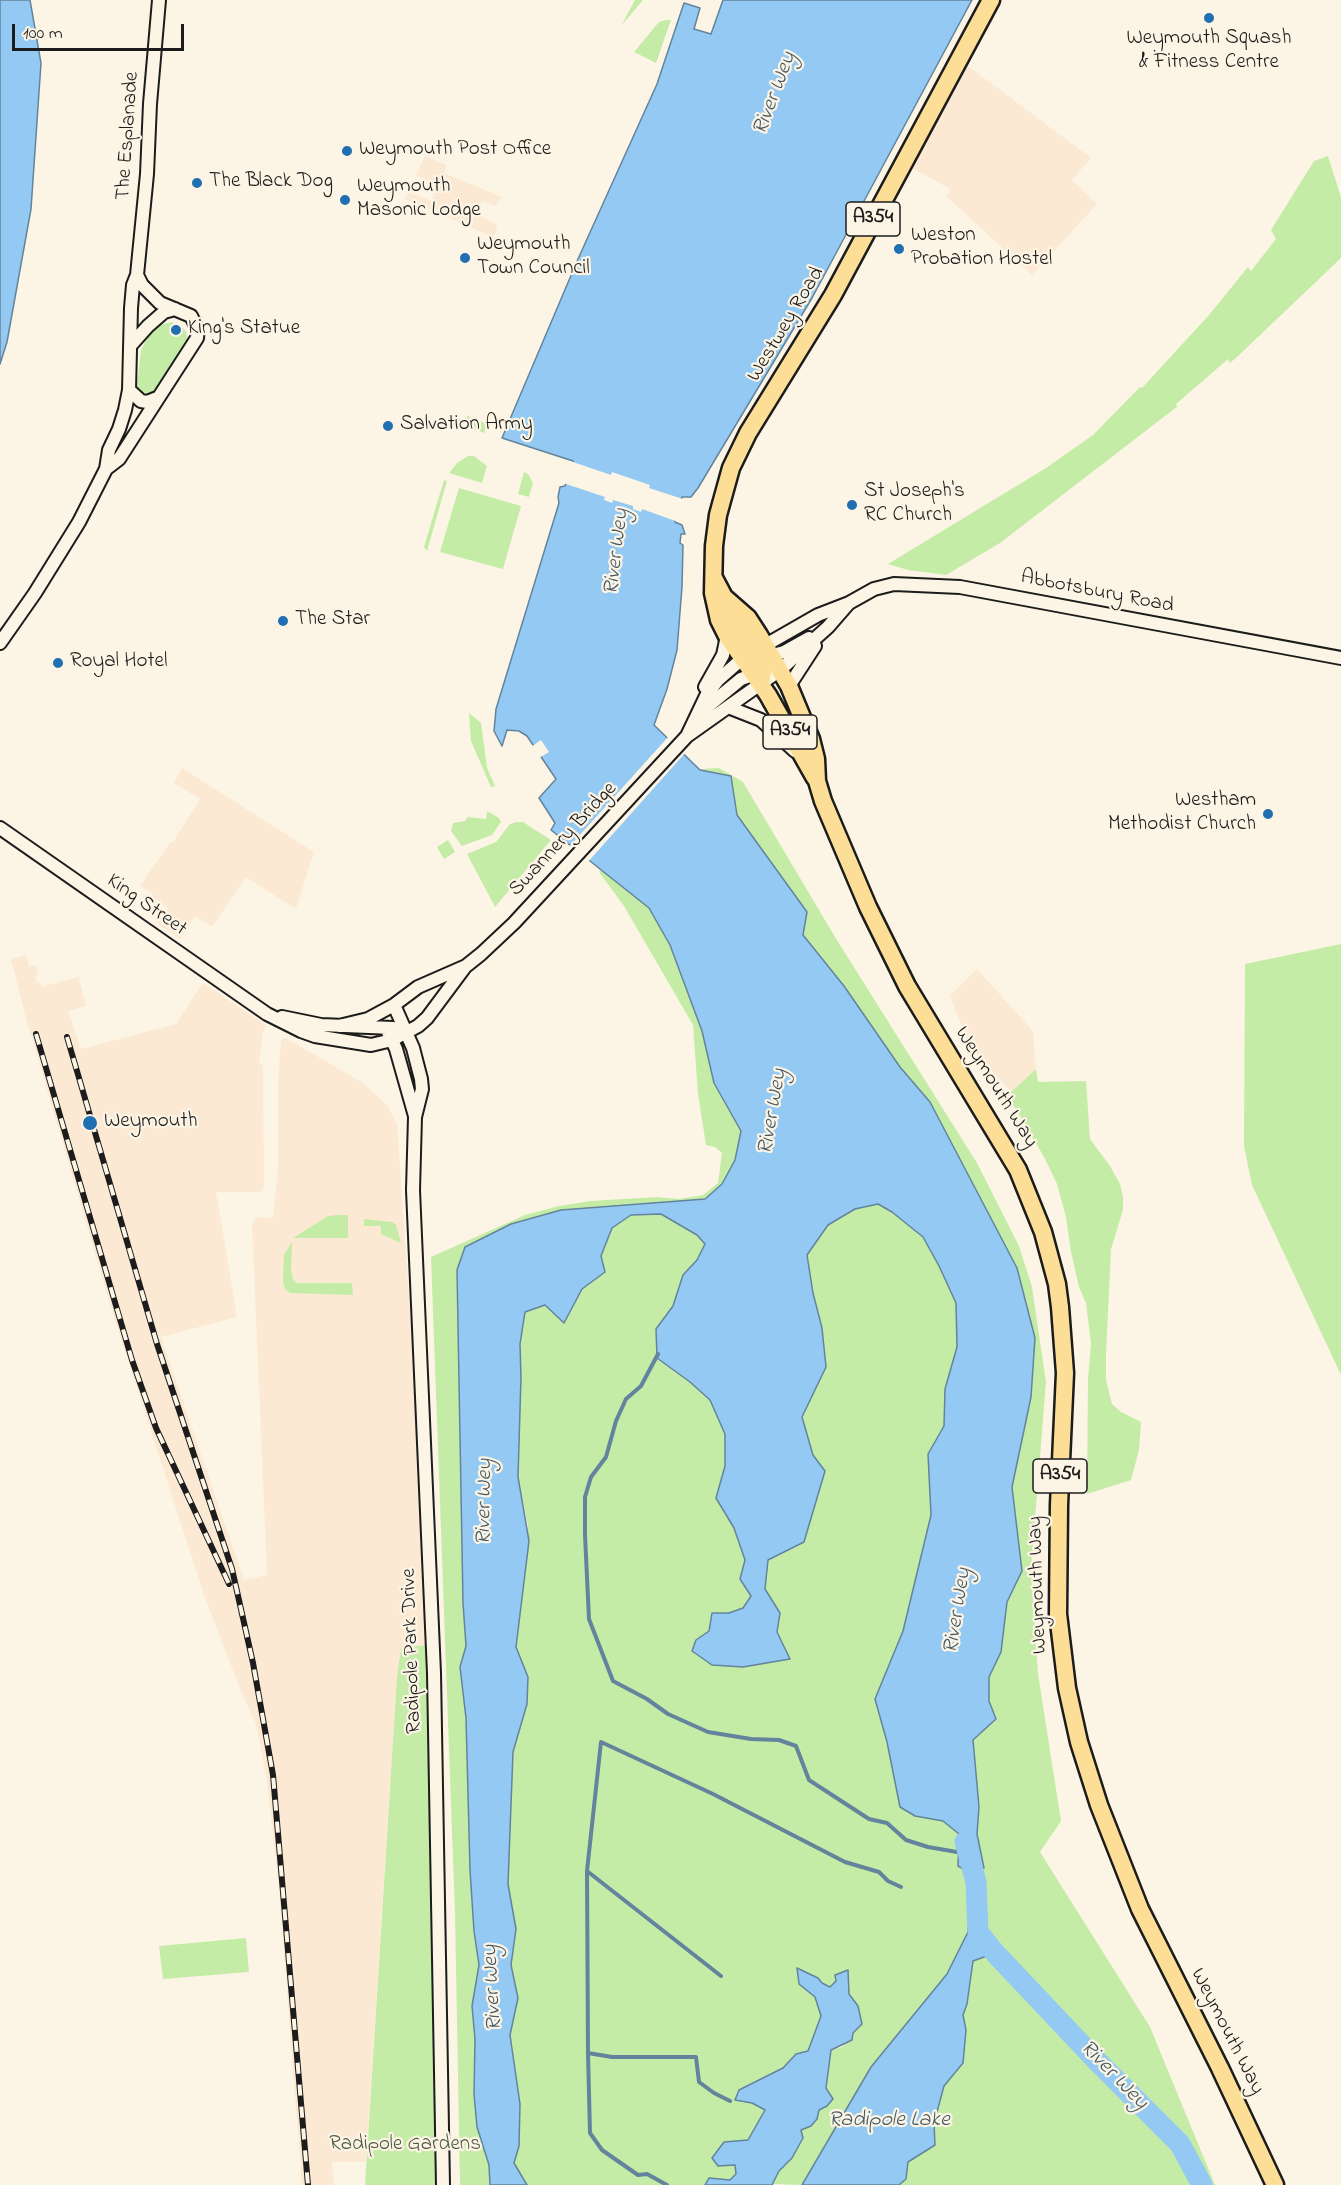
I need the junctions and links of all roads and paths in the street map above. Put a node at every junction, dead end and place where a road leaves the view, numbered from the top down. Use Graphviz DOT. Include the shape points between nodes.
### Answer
graph roads {
  1 [pos="159,0"];
  2 [pos="991,0"];
  3 [pos="137,274"];
  4 [pos="176,309"];
  5 [pos="131,345"];
  6 [pos="129,390"];
  7 [pos="157,398"];
  8 [pos="106,469"];
  9 [pos="714,578"];
  10 [pos="849,603"];
  11 [pos="828,627"];
  12 [pos="727,636"];
  13 [pos="0,643"];
  14 [pos="1341,658"];
  15 [pos="767,667"];
  16 [pos="728,706"];
  17 [pos="693,726"];
  18 [pos="804,760"];
  19 [pos="817,781"];
  20 [pos="0,828"];
  21 [pos="465,966"];
  22 [pos="394,1005"];
  23 [pos="378,1014"];
  24 [pos="269,1015"];
  25 [pos="339,1026"];
  26 [pos="386,1028"];
  27 [pos="407,1033"];
  28 [pos="392,1040"];
  29 [pos="415,1117"];
  30 [pos="442,2185"];
  31 [pos="1275,2185"];
  1 -- 3 [label="street, The Esplanade"];
  2 -- 9 [label="highway, Westwey Road / A354" via="838,286 738,452 718,515"];
  3 -- 4 [label="street, The Esplanade" via="152,297"];
  3 -- 5 [label="street, The Esplanade" via="132,297"];
  4 -- 5 [label="street" via="164,312"];
  4 -- 7 [label="street, The Esplanade" via="191,316 198,330 197,338"];
  5 -- 6 [label="street, The Esplanade"];
  6 -- 7 [label="street" via="141,401"];
  6 -- 8 [label="street, The Esplanade"];
  7 -- 8 [label="street, The Esplanade" via="119,459"];
  8 -- 13 [label="street, The Esplanade" via="79,522"];
  9 -- 12 [label="highway, Westwey Road / A354" via="715,607"];
  9 -- 15 [label="highway, Weymouth Way / A354" via="724,597 748,618"];
  10 -- 11 [label="street, Abbotsbury Road"];
  10 -- 14 [label="street, Abbotsbury Road" via="874,589 894,584 960,587"];
  10 -- 15 [label="street, Abbotsbury Road" via="818,615"];
  11 -- 15 [label="street, Abbotsbury Road"];
  11 -- 15 [label="street"];
  12 -- 15 [label="highway, Westwey Road / A354"];
  12 -- 17 [label="street"];
  15 -- 16 [label="street, Swannery Bridge"];
  15 -- 17 [label="street" via="741,679"];
  15 -- 17 [label="street, Swannery Bridge" via="718,680"];
  15 -- 18 [label="highway, Weymouth Way / A354"];
  15 -- 19 [label="highway, Weymouth Way / A354" via="811,739"];
  16 -- 17 [label="street, Swannery Bridge"];
  16 -- 18 [label="street" via="761,720"];
  17 -- 21 [label="street, Swannery Bridge" via="499,939"];
  18 -- 19 [label="highway, Weymouth Way / A354"];
  19 -- 31 [label="highway, Weymouth Way / A354" via="842,850 907,986 1018,1170 1043,1232 1060,1307 1065,1372 1058,1614 1067,1688 1079,1743 1140,1909"];
  20 -- 24 [label="street, King Street"];
  21 -- 22 [label="street, Swannery Bridge" via="418,987"];
  21 -- 27 [label="street, Swannery Bridge" via="428,1018"];
  22 -- 23 [label="street, Swannery Bridge"];
  22 -- 27 [label="street"];
  23 -- 25 [label="street, King Street" via="363,1022"];
  23 -- 26 [label="street"];
  24 -- 25 [label="street, King Street"];
  24 -- 28 [label="street, King Street" via="329,1040 371,1046"];
  25 -- 26 [label="street, King Street"];
  26 -- 27 [label="street, King Street"];
  26 -- 28 [label="street"];
  27 -- 28 [label="street, Swannery Bridge"];
  27 -- 29 [label="street" via="422,1089"];
  28 -- 29 [label="street"];
  29 -- 30 [label="street, Radipole Park Drive" via="413,1190 434,1685"];
}
